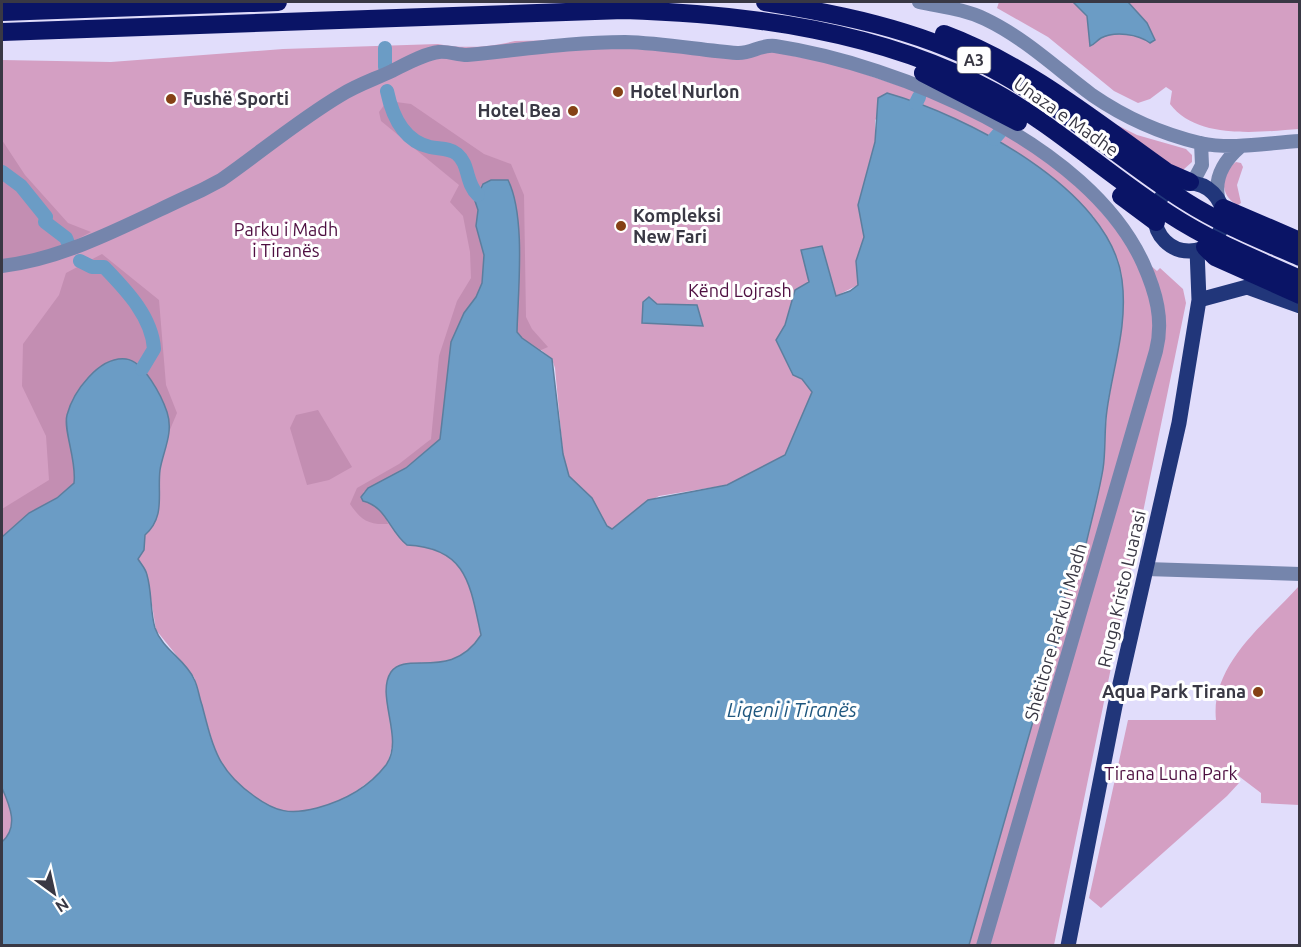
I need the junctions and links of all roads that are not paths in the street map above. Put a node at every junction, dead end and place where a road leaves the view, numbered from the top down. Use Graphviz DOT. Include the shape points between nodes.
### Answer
graph roads {
  1 [pos="278,2"];
  2 [pos="765,2"];
  3 [pos="920,2"];
  4 [pos="937,3"];
  5 [pos="2,12"];
  6 [pos="838,16"];
  7 [pos="2,32"];
  8 [pos="813,32"];
  9 [pos="1299,141"];
  10 [pos="1210,145"];
  11 [pos="1240,147"];
  12 [pos="1221,169"];
  13 [pos="1191,182"];
  14 [pos="1220,203"];
  15 [pos="1156,222"];
  16 [pos="1299,242"];
  17 [pos="1196,249"];
  18 [pos="1299,257"];
  19 [pos="2,266"];
  20 [pos="1299,279"];
  21 [pos="1299,294"];
  22 [pos="1199,300"];
  23 [pos="1299,306"];
  24 [pos="1146,569"];
  25 [pos="1299,574"];
  26 [pos="983,945"];
  27 [pos="1068,945"];
  1 -- 5 [label="highway"];
  2 -- 6 [label="highway, Unaza e Madhe / A3"];
  3 -- 4 [label="street"];
  4 -- 10 [label="street" via="986,19 1122,112 1154,128"];
  6 -- 13 [label="highway" via="868,12 976,46 1039,81 1167,172"];
  6 -- 18 [label="highway, Unaza e Madhe / A3" via="913,35 980,63 1040,97 1198,208"];
  7 -- 8 [label="highway, Unaza e Madhe / A3" via="624,10 710,15"];
  8 -- 15 [label="highway" via="831,44 905,65 1006,114"];
  8 -- 20 [label="highway, Unaza e Madhe / A3" via="896,51 976,84 1036,119 1184,224"];
  9 -- 11 [label="street"];
  10 -- 11 [label="street"];
  10 -- 12 [label="street"];
  10 -- 13 [label="street"];
  11 -- 12 [label="street"];
  12 -- 14 [label="street" via="1217,186"];
  13 -- 14 [label="main road" via="1206,186"];
  13 -- 15 [label="main road" via="1165,193 1157,206"];
  14 -- 16 [label="highway"];
  14 -- 17 [label="main road" via="1221,231"];
  15 -- 17 [label="main road" via="1164,240"];
  17 -- 21 [label="highway"];
  17 -- 22 [label="main road, Rruga Kristo Luarasi"];
  19 -- 26 [label="street, Shëtitore Parku i Madh" via="66,251 210,186 340,96 434,53 464,55 535,46 624,42 743,53 768,45 835,59 915,85 978,113 1035,149 1098,199 1128,235 1150,279 1160,327"];
  22 -- 23 [label="main road" via="1247,287"];
  22 -- 24 [label="main road, Rruga Kristo Luarasi" via="1179,423"];
  24 -- 25 [label="street"];
  24 -- 27 [label="main road, Rruga Kristo Luarasi"];
}
